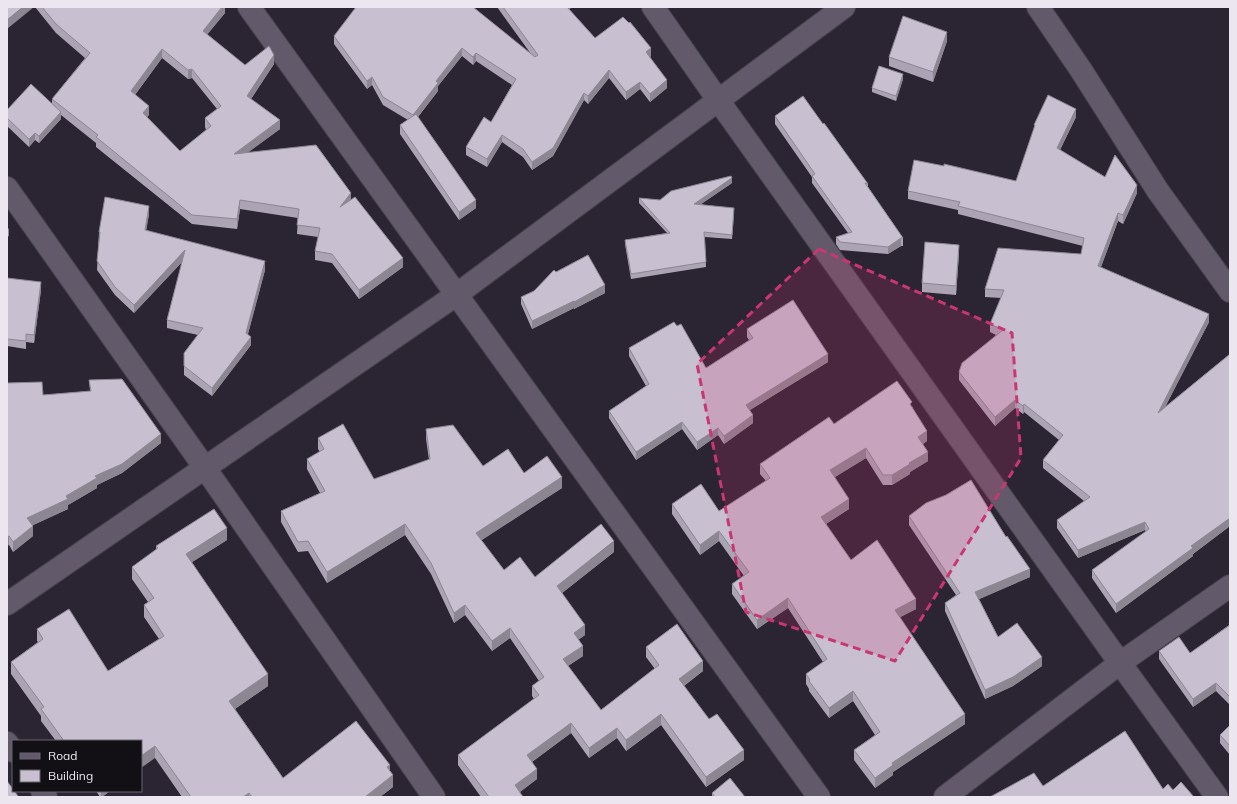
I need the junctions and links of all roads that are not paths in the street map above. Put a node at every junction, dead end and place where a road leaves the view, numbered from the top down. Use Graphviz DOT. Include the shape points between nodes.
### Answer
graph roads {
  1 [pos="249,7"];
  2 [pos="654,7"];
  3 [pos="844,7"];
  4 [pos="1038,7"];
  5 [pos="718,100"];
  6 [pos="7,188"];
  7 [pos="1230,291"];
  8 [pos="456,295"];
  9 [pos="205,468"];
  10 [pos="1230,586"];
  11 [pos="7,604"];
  12 [pos="1120,663"];
  13 [pos="434,797"];
  14 [pos="819,797"];
  15 [pos="945,797"];
  16 [pos="1217,797"];
  1 -- 8 [label="street"];
  2 -- 5 [label="street"];
  3 -- 5 [label="street"];
  4 -- 7 [label="street" via="1158,191"];
  5 -- 8 [label="street"];
  5 -- 12 [label="street"];
  6 -- 9 [label="street"];
  8 -- 9 [label="street"];
  8 -- 14 [label="street"];
  9 -- 11 [label="street"];
  9 -- 13 [label="street"];
  10 -- 12 [label="street"];
  12 -- 15 [label="street"];
  12 -- 16 [label="street"];
}
